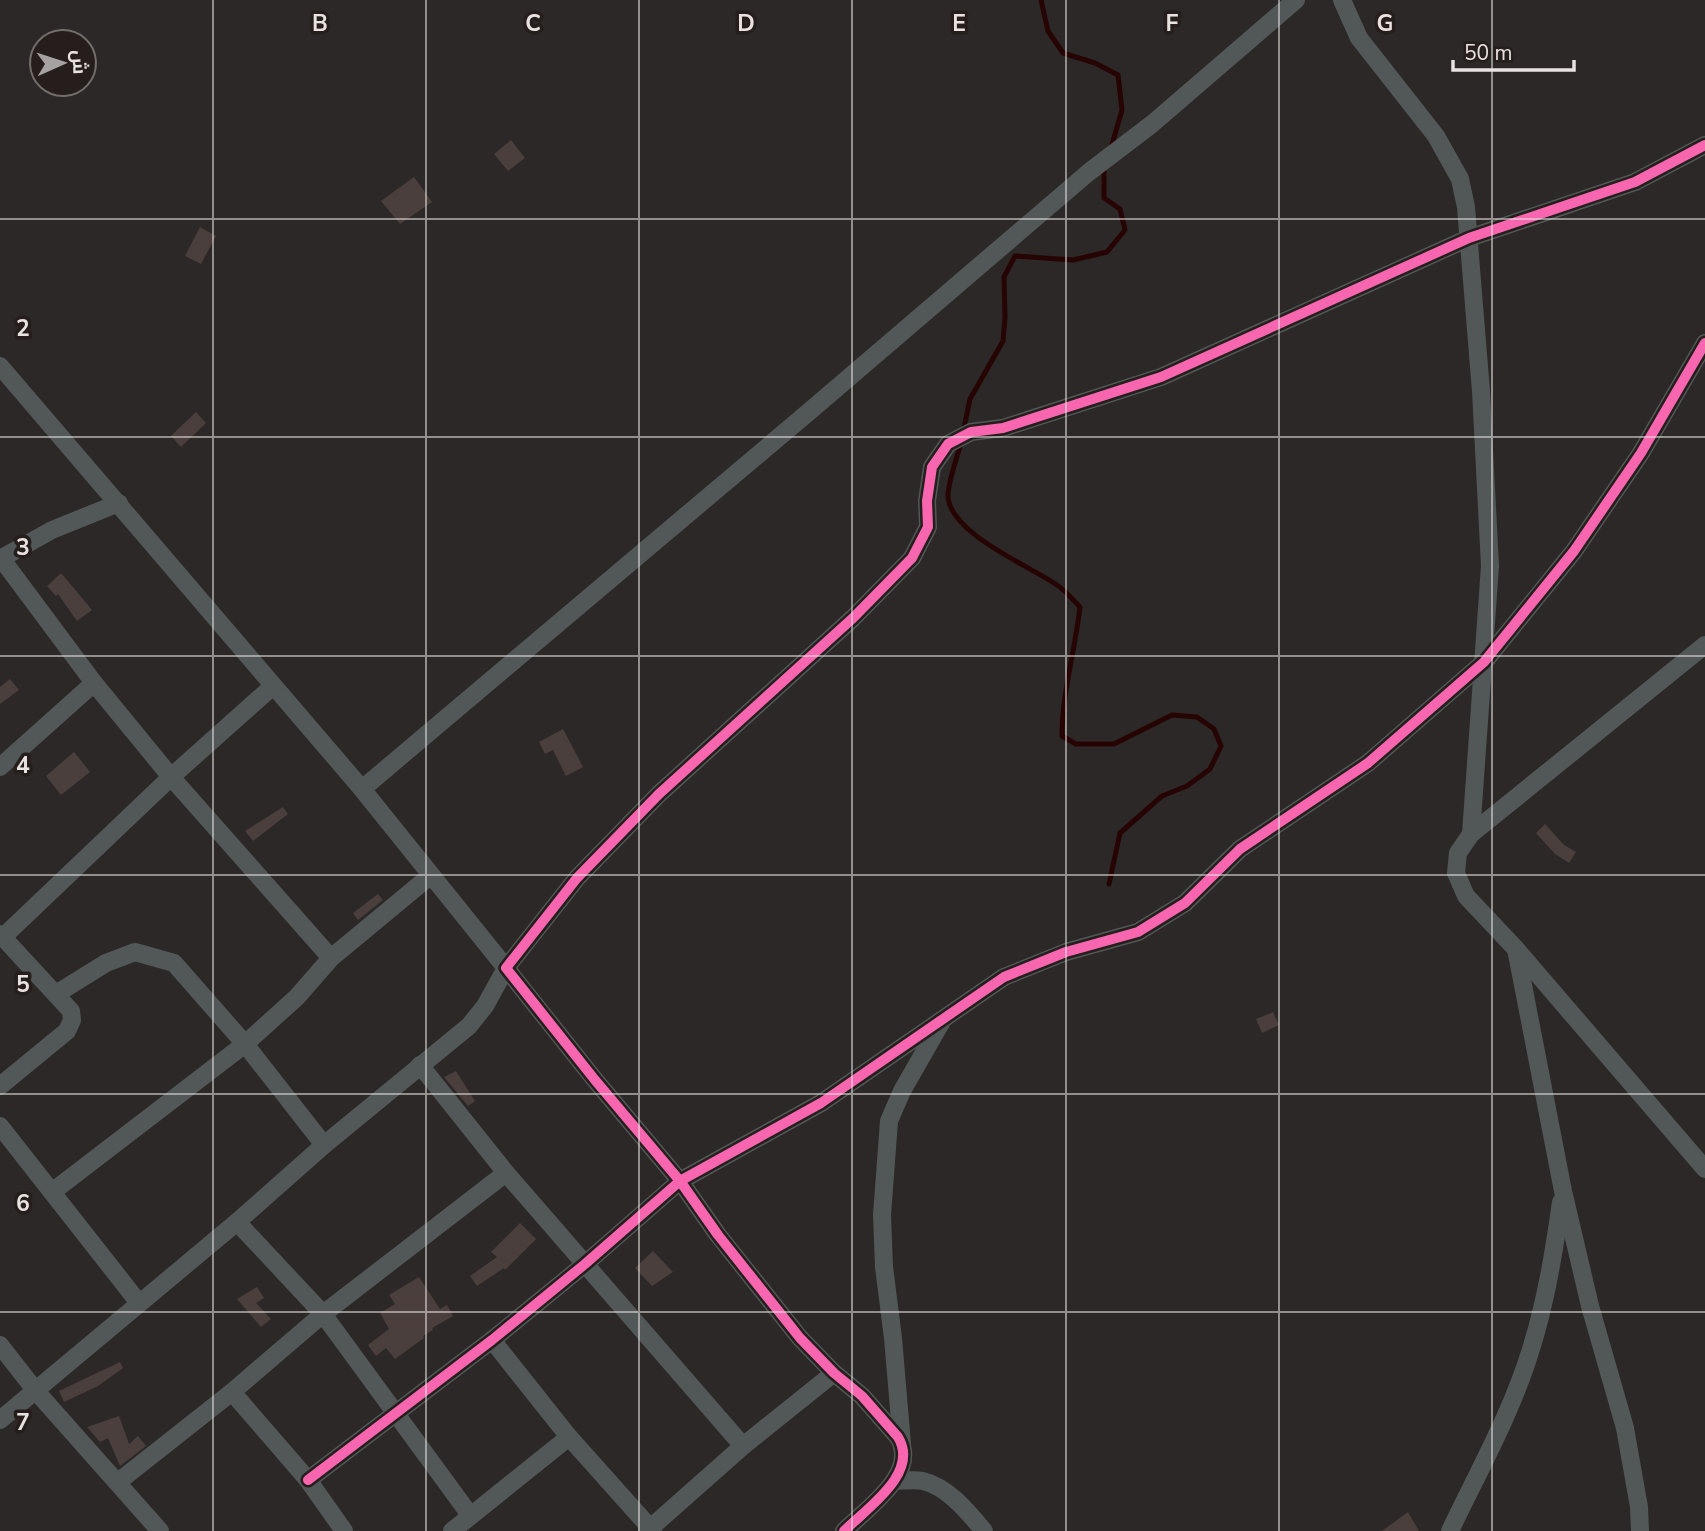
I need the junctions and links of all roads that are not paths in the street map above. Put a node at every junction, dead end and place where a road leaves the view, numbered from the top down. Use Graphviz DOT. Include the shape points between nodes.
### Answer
graph roads {
  1 [pos="1296,0"];
  2 [pos="1342,0"];
  3 [pos="1705,145"];
  4 [pos="1469,238"];
  5 [pos="1705,343"];
  6 [pos="0,366"];
  7 [pos="119,503"];
  8 [pos="1,559"];
  9 [pos="1705,645"];
  10 [pos="1485,662"];
  11 [pos="94,684"];
  12 [pos="274,686"];
  13 [pos="0,767"];
  14 [pos="171,778"];
  15 [pos="362,789"];
  16 [pos="1471,834"];
  17 [pos="430,876"];
  18 [pos="1,935"];
  19 [pos="1516,949"];
  20 [pos="331,958"];
  21 [pos="506,968"];
  22 [pos="56,994"];
  23 [pos="944,1018"];
  24 [pos="245,1044"];
  25 [pos="420,1065"];
  26 [pos="0,1086"];
  27 [pos="0,1126"];
  28 [pos="324,1144"];
  29 [pos="1705,1169"];
  30 [pos="506,1173"];
  31 [pos="680,1181"];
  32 [pos="1563,1191"];
  33 [pos="52,1192"];
  34 [pos="237,1222"];
  35 [pos="585,1264"];
  36 [pos="139,1303"];
  37 [pos="323,1314"];
  38 [pos="492,1340"];
  39 [pos="0,1345"];
  40 [pos="834,1373"];
  41 [pos="34,1390"];
  42 [pos="232,1392"];
  43 [pos="395,1412"];
  44 [pos="0,1420"];
  45 [pos="569,1437"];
  46 [pos="902,1444"];
  47 [pos="743,1446"];
  48 [pos="308,1480"];
  49 [pos="118,1482"];
  50 [pos="894,1482"];
  51 [pos="470,1515"];
  52 [pos="650,1530"];
  53 [pos="160,1531"];
  54 [pos="344,1531"];
  55 [pos="452,1531"];
  56 [pos="844,1531"];
  57 [pos="984,1531"];
  58 [pos="1450,1531"];
  59 [pos="1640,1531"];
  1 -- 15 [label="street"];
  2 -- 4 [label="street" via="1359,38 1436,136 1460,179"];
  3 -- 4 [label="street" via="1635,182"];
  4 -- 10 [label="street" via="1490,566"];
  4 -- 21 [label="street" via="1161,377 1003,428 971,432 948,444 932,467 928,527 912,558 853,618 659,794 577,878"];
  5 -- 10 [label="street" via="1641,453 1574,551"];
  6 -- 7 [label="street"];
  7 -- 8 [label="street" via="52,530"];
  7 -- 12 [label="street"];
  8 -- 11 [label="street"];
  9 -- 16 [label="street"];
  10 -- 16 [label="street"];
  10 -- 23 [label="street" via="1368,762 1240,849 1185,903 1138,932 1004,976"];
  11 -- 13 [label="street"];
  11 -- 14 [label="street"];
  12 -- 14 [label="street"];
  12 -- 15 [label="street"];
  14 -- 18 [label="street"];
  14 -- 20 [label="street"];
  15 -- 17 [label="street"];
  16 -- 19 [label="street" via="1458,853 1456,873 1466,896"];
  17 -- 20 [label="street"];
  17 -- 21 [label="street"];
  18 -- 22 [label="street"];
  19 -- 29 [label="street"];
  19 -- 32 [label="street"];
  20 -- 24 [label="street"];
  21 -- 25 [label="street" via="469,1026"];
  21 -- 31 [label="street"];
  22 -- 24 [label="street" via="120,956 135,952 156,956 174,963"];
  22 -- 26 [label="street" via="71,1011 67,1031"];
  23 -- 31 [label="street" via="821,1103"];
  23 -- 46 [label="street" via="889,1121 882,1215 884,1267"];
  24 -- 28 [label="street"];
  24 -- 33 [label="street"];
  25 -- 28 [label="street"];
  25 -- 30 [label="street"];
  27 -- 33 [label="street"];
  28 -- 34 [label="street"];
  30 -- 35 [label="street"];
  30 -- 37 [label="street"];
  31 -- 35 [label="street"];
  31 -- 40 [label="street" via="766,1297"];
  32 -- 58 [label="street" via="1548,1287 1531,1351"];
  32 -- 59 [label="street" via="1625,1428"];
  33 -- 36 [label="street"];
  34 -- 36 [label="street"];
  34 -- 37 [label="street"];
  35 -- 38 [label="street"];
  35 -- 47 [label="street"];
  36 -- 41 [label="street"];
  37 -- 42 [label="street"];
  37 -- 43 [label="street"];
  38 -- 43 [label="street"];
  38 -- 45 [label="street"];
  39 -- 41 [label="street"];
  40 -- 46 [label="street" via="862,1396"];
  40 -- 47 [label="street"];
  41 -- 44 [label="street"];
  41 -- 49 [label="street"];
  42 -- 48 [label="street"];
  42 -- 49 [label="street"];
  43 -- 48 [label="street"];
  43 -- 51 [label="street"];
  45 -- 51 [label="street"];
  45 -- 52 [label="street"];
  46 -- 50 [label="street" via="902,1465"];
  47 -- 52 [label="street"];
  48 -- 54 [label="street"];
  49 -- 53 [label="street"];
  50 -- 56 [label="street"];
  50 -- 57 [label="street" via="922,1480 942,1489"];
  51 -- 55 [label="street"];
}
